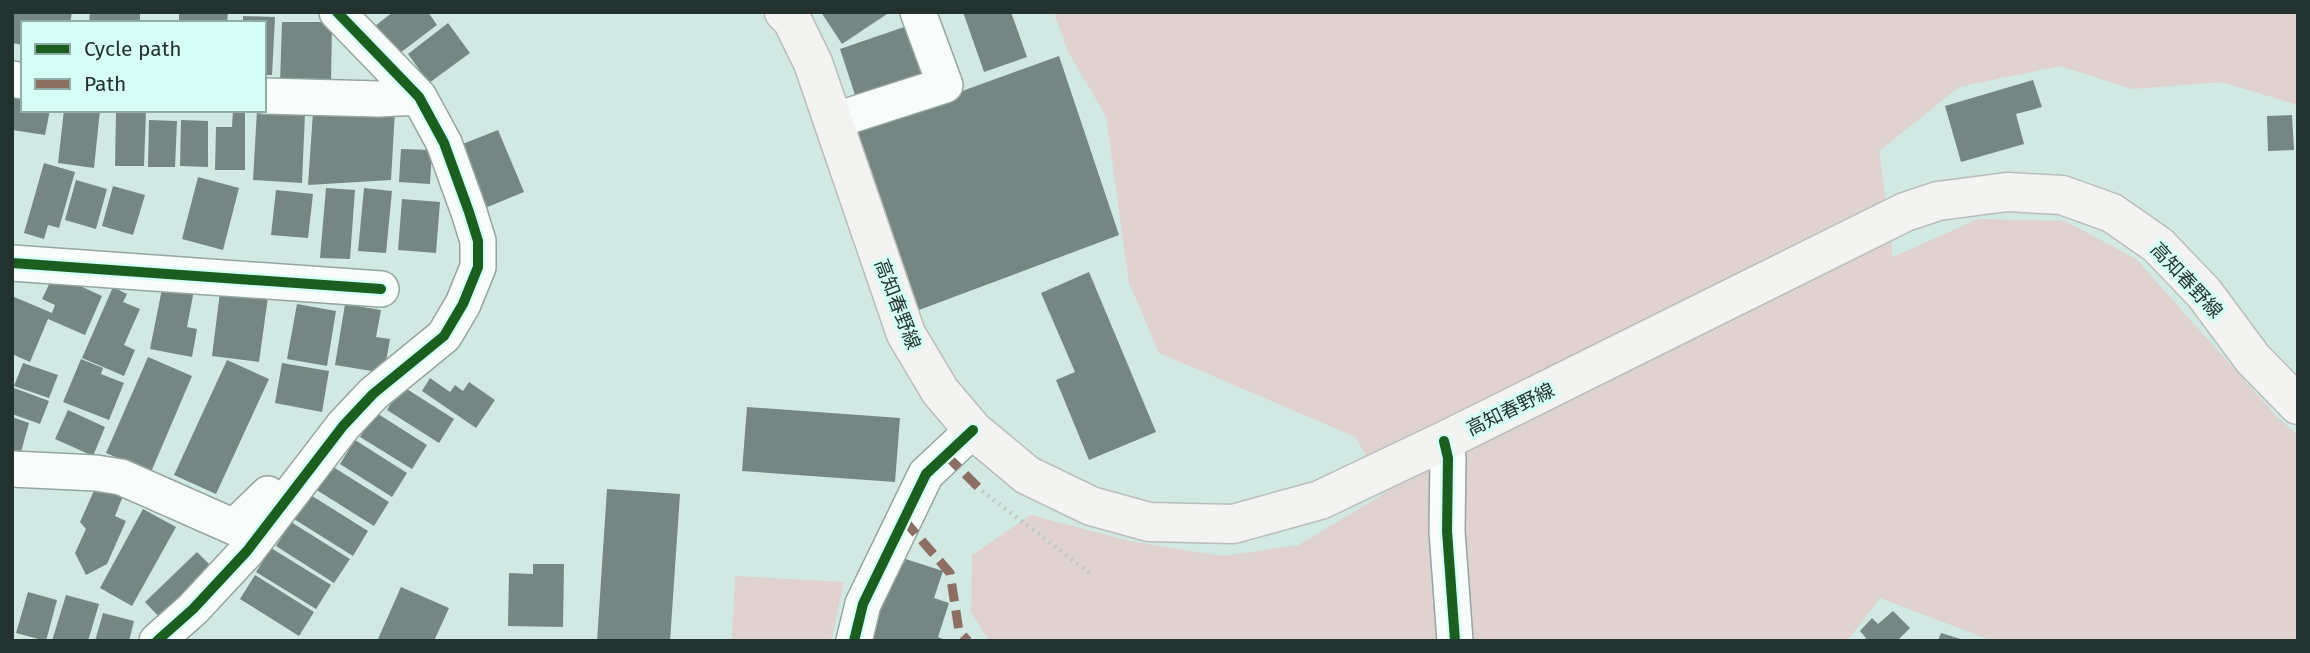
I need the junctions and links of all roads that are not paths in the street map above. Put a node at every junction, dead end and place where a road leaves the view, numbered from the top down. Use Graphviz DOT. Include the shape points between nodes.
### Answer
graph roads {
  1 [pos="337,12"];
  2 [pos="784,12"];
  3 [pos="918,12"];
  4 [pos="266,96"];
  5 [pos="419,97"];
  6 [pos="833,121"];
  7 [pos="12,262"];
  8 [pos="381,289"];
  9 [pos="2298,405"];
  10 [pos="972,430"];
  11 [pos="1444,441"];
  12 [pos="12,469"];
  13 [pos="312,469"];
  14 [pos="157,641"];
  15 [pos="854,641"];
  16 [pos="1455,641"];
  1 -- 5 [label="street"];
  2 -- 6 [label="main road, 高知春野線" via="813,63"];
  3 -- 6 [label="street" via="945,85"];
  4 -- 5 [label="street"];
  5 -- 13 [label="street" via="443,143 469,212 478,241 478,267 444,336 373,394"];
  6 -- 10 [label="main road, 高知春野線" via="906,334 940,391"];
  7 -- 8 [label="street"];
  9 -- 11 [label="main road, 高知春野線" via="2253,359 2204,293 2158,245 2112,213 2062,195 2007,192 1938,201 1905,212"];
  10 -- 11 [label="main road, 高知春野線" via="1027,475 1091,506 1149,522 1233,524 1320,500"];
  10 -- 15 [label="street" via="926,474 863,604"];
  11 -- 16 [label="street"];
  12 -- 13 [label="street" via="121,477 234,527 286,475"];
  13 -- 14 [label="street" via="247,551"];
}
